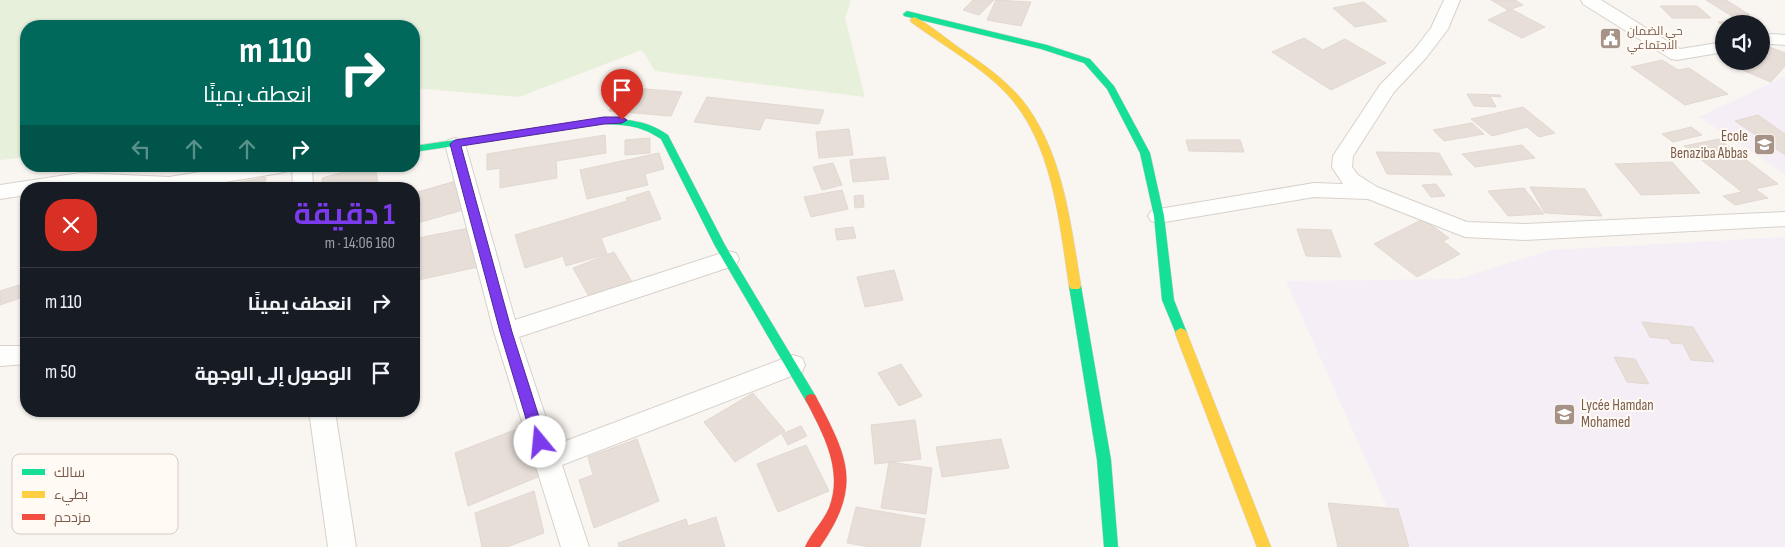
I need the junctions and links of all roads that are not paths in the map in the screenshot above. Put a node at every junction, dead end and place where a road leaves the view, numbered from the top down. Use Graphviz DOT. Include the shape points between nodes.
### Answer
graph roads {
  1 [pos="1452,0"];
  2 [pos="1589,0"];
  3 [pos="1770,39"];
  4 [pos="1785,40"];
  5 [pos="1715,49"];
  6 [pos="455,144"];
  7 [pos="420,148"];
  8 [pos="243,172"];
  9 [pos="58,182"];
  10 [pos="110,182"];
  11 [pos="181,182"];
  12 [pos="20,189"];
  13 [pos="0,192"];
  14 [pos="1370,192"];
  15 [pos="1159,216"];
  16 [pos="1785,219"];
  17 [pos="728,259"];
  18 [pos="506,332"];
  19 [pos="20,355"];
  20 [pos="0,356"];
  21 [pos="793,365"];
  22 [pos="323,417"];
  23 [pos="546,460"];
  24 [pos="342,547"];
  25 [pos="575,547"];
  26 [pos="812,547"];
  27 [pos="1111,547"];
  28 [pos="1264,547"];
  1 -- 14 [label="street" via="1439,29 1387,89 1343,156 1342,168 1351,180"];
  2 -- 5 [label="street" via="1677,55"];
  3 -- 4 [label="street"];
  6 -- 7 [label="street"];
  6 -- 17 [label="street" via="604,120 639,122 654,128 665,136"];
  6 -- 18 [label="street"];
  8 -- 11 [label="street"];
  9 -- 10 [label="street" via="92,179"];
  12 -- 13 [label="street"];
  14 -- 15 [label="street" via="1314,190"];
  14 -- 16 [label="street" via="1465,229 1525,232"];
  15 -- 27 [label="street" via="1145,153 1111,88 1087,61 904,11 1009,91 1026,112 1043,144 1065,223 1104,460"];
  15 -- 28 [label="street" via="1168,300"];
  17 -- 18 [label="street"];
  17 -- 21 [label="street"];
  18 -- 23 [label="street"];
  19 -- 20 [label="street"];
  21 -- 23 [label="street"];
  21 -- 26 [label="street" via="836,447 842,480 834,514"];
  22 -- 24 [label="street"];
  23 -- 25 [label="street"];
}
